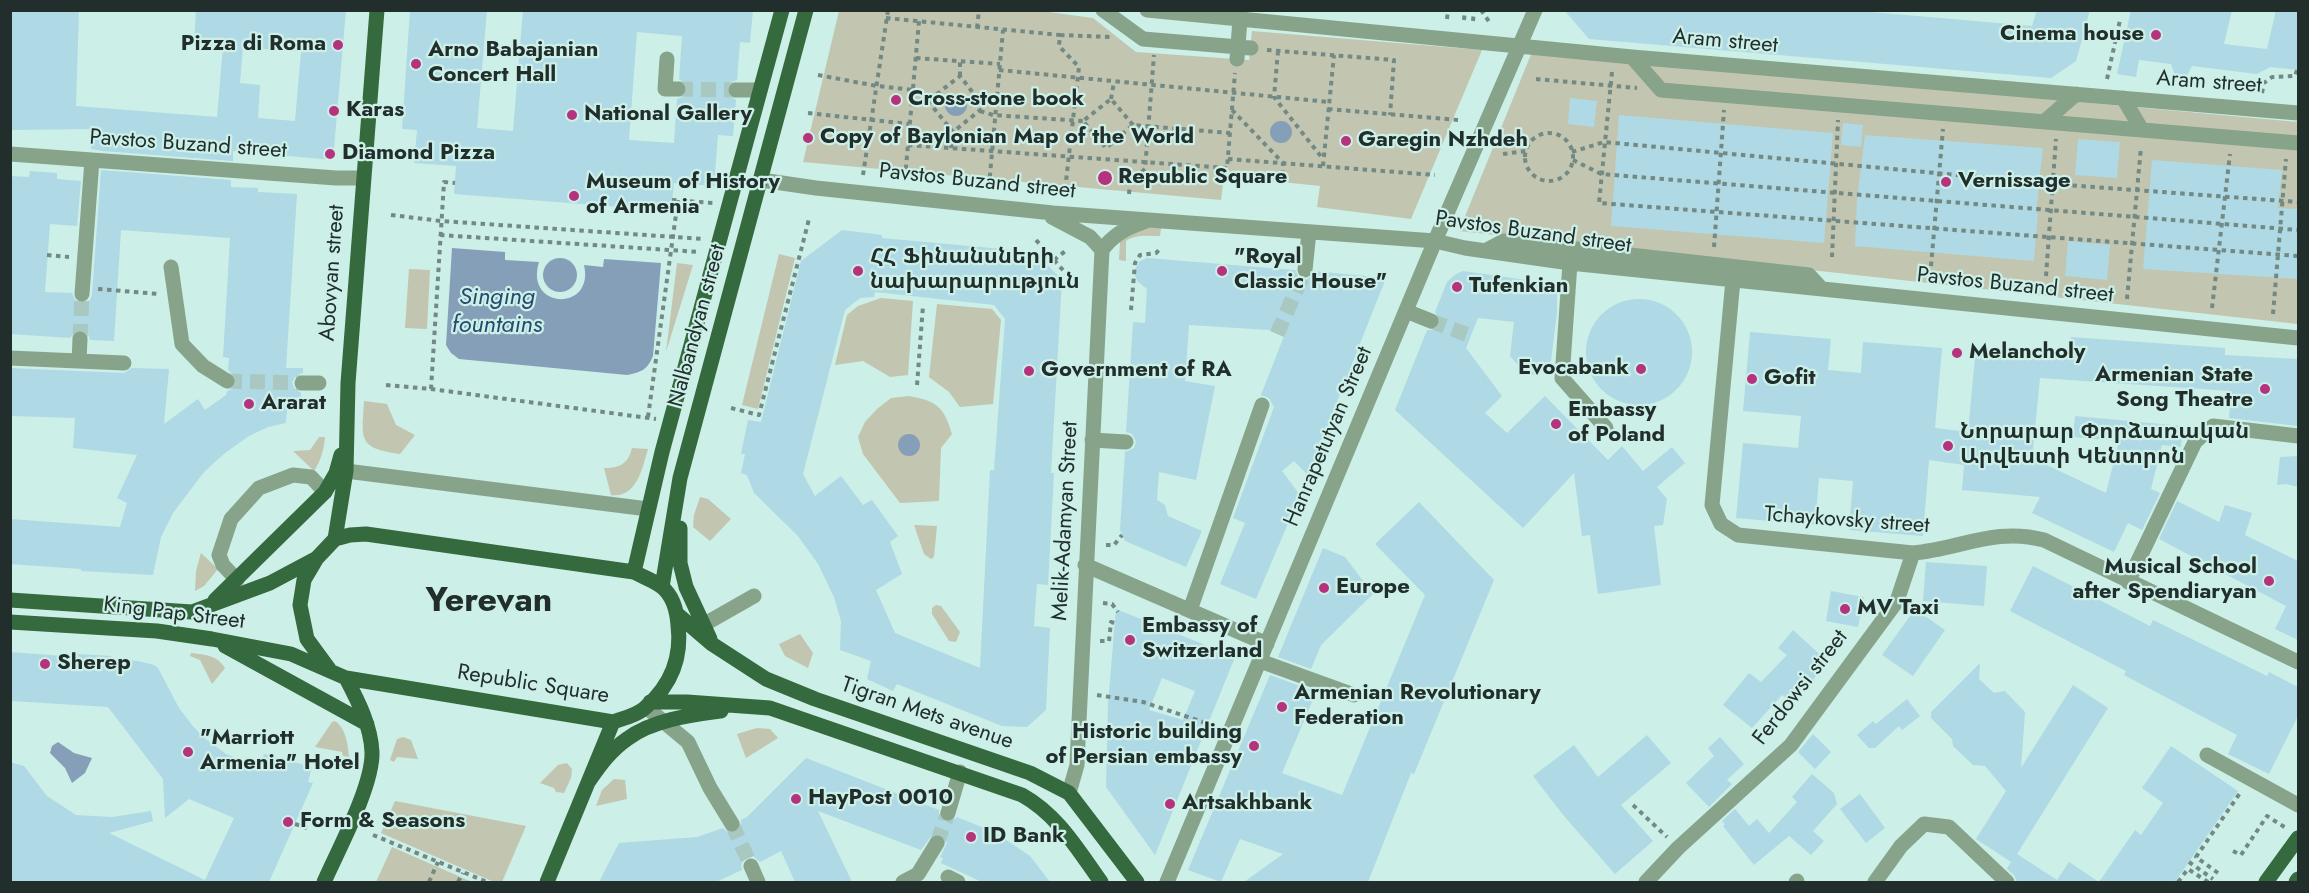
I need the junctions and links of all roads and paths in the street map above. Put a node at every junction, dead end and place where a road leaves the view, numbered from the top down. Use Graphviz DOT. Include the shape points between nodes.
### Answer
graph roads {
  1 [pos="377,10"];
  2 [pos="782,10"];
  3 [pos="806,10"];
  4 [pos="888,10"];
  5 [pos="979,10"];
  6 [pos="1103,10"];
  7 [pos="1148,10"];
  8 [pos="1448,10"];
  9 [pos="1465,10"];
  10 [pos="1474,10"];
  11 [pos="1481,10"];
  12 [pos="1535,10"];
  13 [pos="886,18"];
  14 [pos="1447,19"];
  15 [pos="1240,20"];
  16 [pos="1464,20"];
  17 [pos="2120,20"];
  18 [pos="919,21"];
  19 [pos="1473,21"];
  20 [pos="1490,23"];
  21 [pos="977,27"];
  22 [pos="1002,30"];
  23 [pos="1060,35"];
  24 [pos="1149,40"];
  25 [pos="1521,45"];
  26 [pos="1242,51"];
  27 [pos="1278,51"];
  28 [pos="1334,55"];
  29 [pos="1614,55"];
  30 [pos="1632,57"];
  31 [pos="916,58"];
  32 [pos="667,59"];
  33 [pos="960,61"];
  34 [pos="999,67"];
  35 [pos="2297,70"];
  36 [pos="818,75"];
  37 [pos="960,76"];
  38 [pos="1078,77"];
  39 [pos="1536,79"];
  40 [pos="2107,79"];
  41 [pos="1114,81"];
  42 [pos="1152,85"];
  43 [pos="1610,86"];
  44 [pos="877,87"];
  45 [pos="678,89"];
  46 [pos="736,90"];
  47 [pos="760,90"];
  48 [pos="913,90"];
  49 [pos="1661,90"];
  50 [pos="1233,93"];
  51 [pos="2262,93"];
  52 [pos="1725,94"];
  53 [pos="2076,94"];
  54 [pos="1274,97"];
  55 [pos="2122,98"];
  56 [pos="1111,99"];
  57 [pos="912,101"];
  58 [pos="928,101"];
  59 [pos="1329,102"];
  60 [pos="1839,105"];
  61 [pos="1328,109"];
  62 [pos="980,110"];
  63 [pos="1232,110"];
  64 [pos="808,113"];
  65 [pos="1944,113"];
  66 [pos="2298,113"];
  67 [pos="995,115"];
  68 [pos="1390,115"];
  69 [pos="871,120"];
  70 [pos="1458,120"];
  71 [pos="1074,121"];
  72 [pos="1083,122"];
  73 [pos="2050,123"];
  74 [pos="909,124"];
  75 [pos="1133,125"];
  76 [pos="1148,126"];
  77 [pos="2142,130"];
  78 [pos="952,132"];
  79 [pos="1230,133"];
  80 [pos="2232,138"];
  81 [pos="1604,142"];
  82 [pos="2293,143"];
  83 [pos="908,145"];
  84 [pos="951,148"];
  85 [pos="1106,148"];
  86 [pos="992,151"];
  87 [pos="1526,152"];
  88 [pos="1572,152"];
  89 [pos="1722,153"];
  90 [pos="10,154"];
  91 [pos="1503,154"];
  92 [pos="1070,157"];
  93 [pos="1104,159"];
  94 [pos="1228,159"];
  95 [pos="1323,159"];
  96 [pos="92,160"];
  97 [pos="1573,160"];
  98 [pos="1145,162"];
  99 [pos="1284,163"];
  100 [pos="1837,164"];
  101 [pos="1323,166"];
  102 [pos="1940,173"];
  103 [pos="1601,174"];
  104 [pos="864,175"];
  105 [pos="1435,175"];
  106 [pos="362,178"];
  107 [pos="905,178"];
  108 [pos="761,180"];
  109 [pos="1282,182"];
  110 [pos="455,183"];
  111 [pos="1719,183"];
  112 [pos="2053,184"];
  113 [pos="989,186"];
  114 [pos="1065,190"];
  115 [pos="2137,190"];
  116 [pos="1836,193"];
  117 [pos="1129,194"];
  118 [pos="2225,197"];
  119 [pos="1938,201"];
  120 [pos="2283,201"];
  121 [pos="2298,202"];
  122 [pos="705,203"];
  123 [pos="2051,209"];
  124 [pos="1038,212"];
  125 [pos="1717,212"];
  126 [pos="391,215"];
  127 [pos="2135,216"];
  128 [pos="809,219"];
  129 [pos="1151,220"];
  130 [pos="1834,220"];
  131 [pos="441,221"];
  132 [pos="2222,223"];
  133 [pos="1935,228"];
  134 [pos="2281,228"];
  135 [pos="2298,230"];
  136 [pos="1309,232"];
  137 [pos="440,236"];
  138 [pos="2049,236"];
  139 [pos="672,237"];
  140 [pos="704,239"];
  141 [pos="1036,240"];
  142 [pos="1435,241"];
  143 [pos="2133,243"];
  144 [pos="1714,247"];
  145 [pos="1161,248"];
  146 [pos="1068,249"];
  147 [pos="1102,250"];
  148 [pos="2219,250"];
  149 [pos="671,251"];
  150 [pos="1485,251"];
  151 [pos="693,252"];
  152 [pos="2279,255"];
  153 [pos="2298,256"];
  154 [pos="1832,257"];
  155 [pos="1054,260"];
  156 [pos="1570,263"];
  157 [pos="1930,266"];
  158 [pos="171,267"];
  159 [pos="1305,270"];
  160 [pos="2046,276"];
  161 [pos="1071,279"];
  162 [pos="1733,280"];
  163 [pos="1822,289"];
  164 [pos="82,291"];
  165 [pos="175,295"];
  166 [pos="2127,298"];
  167 [pos="923,306"];
  168 [pos="2212,308"];
  169 [pos="1131,310"];
  170 [pos="1406,311"];
  171 [pos="2273,314"];
  172 [pos="1431,321"];
  173 [pos="2298,338"];
  174 [pos="80,339"];
  175 [pos="10,358"];
  176 [pos="79,361"];
  177 [pos="124,363"];
  178 [pos="227,381"];
  179 [pos="302,383"];
  180 [pos="319,383"];
  181 [pos="386,385"];
  182 [pos="918,385"];
  183 [pos="431,389"];
  184 [pos="1262,405"];
  185 [pos="731,408"];
  186 [pos="1606,428"];
  187 [pos="348,429"];
  188 [pos="2298,436"];
  189 [pos="1092,440"];
  190 [pos="1125,442"];
  191 [pos="346,471"];
  192 [pos="680,478"];
  193 [pos="325,492"];
  194 [pos="648,510"];
  195 [pos="1122,535"];
  196 [pos="335,539"];
  197 [pos="1106,545"];
  198 [pos="1913,553"];
  199 [pos="317,558"];
  200 [pos="1085,565"];
  201 [pos="634,572"];
  202 [pos="237,580"];
  203 [pos="2128,582"];
  204 [pos="662,587"];
  205 [pos="754,596"];
  206 [pos="10,600"];
  207 [pos="1103,603"];
  208 [pos="209,606"];
  209 [pos="1190,610"];
  210 [pos="1118,612"];
  211 [pos="677,615"];
  212 [pos="10,622"];
  213 [pos="1115,623"];
  214 [pos="703,625"];
  215 [pos="212,639"];
  216 [pos="1101,640"];
  217 [pos="712,644"];
  218 [pos="1267,644"];
  219 [pos="1260,661"];
  220 [pos="2298,662"];
  221 [pos="329,669"];
  222 [pos="346,678"];
  223 [pos="1098,695"];
  224 [pos="1354,695"];
  225 [pos="648,705"];
  226 [pos="752,706"];
  227 [pos="613,722"];
  228 [pos="664,722"];
  229 [pos="367,723"];
  230 [pos="1212,725"];
  231 [pos="2207,754"];
  232 [pos="960,772"];
  233 [pos="589,781"];
  234 [pos="2246,786"];
  235 [pos="1069,793"];
  236 [pos="2298,805"];
  237 [pos="1633,806"];
  238 [pos="948,813"];
  239 [pos="2267,816"];
  240 [pos="1058,822"];
  241 [pos="295,824"];
  242 [pos="732,824"];
  243 [pos="307,828"];
  244 [pos="373,835"];
  245 [pos="2298,838"];
  246 [pos="937,843"];
  247 [pos="1678,848"];
  248 [pos="2233,851"];
  249 [pos="438,862"];
  250 [pos="2189,862"];
  251 [pos="751,866"];
  252 [pos="463,873"];
  253 [pos="2218,873"];
  254 [pos="2213,879"];
  255 [pos="1654,880"];
  256 [pos="324,882"];
  257 [pos="429,882"];
  258 [pos="458,882"];
  259 [pos="487,882"];
  260 [pos="547,882"];
  261 [pos="758,882"];
  262 [pos="903,882"];
  263 [pos="1101,882"];
  264 [pos="1137,882"];
  265 [pos="1167,882"];
  266 [pos="1875,882"];
  267 [pos="2007,882"];
  268 [pos="2178,882"];
  269 [pos="2208,882"];
  270 [pos="2266,882"];
  1 -- 106 [label="main road, Abovyan street"];
  2 -- 47 [label="main road, Nalbandyan street"];
  3 -- 108 [label="main road, Nalbandyan street"];
  4 -- 13 [label="path"];
  5 -- 21 [label="path"];
  6 -- 24 [label="street"];
  7 -- 15 [label="street, Aram street"];
  8 -- 14 [label="path"];
  9 -- 16 [label="path"];
  10 -- 19 [label="path"];
  11 -- 20 [label="path"];
  12 -- 25 [label="street, Hanrapetutyan Street"];
  13 -- 18 [label="path"];
  13 -- 44 [label="path"];
  15 -- 25 [label="street, Aram street"];
  15 -- 26 [label="street"];
  17 -- 40 [label="path"];
  18 -- 21 [label="path"];
  18 -- 31 [label="path"];
  21 -- 22 [label="path"];
  22 -- 23 [label="path"];
  22 -- 34 [label="path"];
  23 -- 24 [label="path"];
  23 -- 38 [label="path" via="1059,46 1079,67"];
  24 -- 26 [label="street"];
  24 -- 42 [label="path"];
  25 -- 29 [label="street, Aram street"];
  25 -- 142 [label="street, Hanrapetutyan Street"];
  26 -- 27 [label="path"];
  26 -- 50 [label="path"];
  27 -- 28 [label="path"];
  27 -- 54 [label="path"];
  28 -- 59 [label="path"];
  28 -- 68 [label="path" via="1394,60"];
  29 -- 30 [label="street, Aram street"];
  29 -- 43 [label="path"];
  30 -- 49 [label="street"];
  30 -- 53 [label="street, Aram street"];
  31 -- 33 [label="path"];
  31 -- 48 [label="path"];
  32 -- 45 [label="street" via="665,89"];
  33 -- 34 [label="path"];
  33 -- 37 [label="path"];
  34 -- 38 [label="path"];
  34 -- 67 [label="path"];
  35 -- 51 [label="path" via="2295,76 2272,77 2264,83"];
  36 -- 44 [label="path"];
  37 -- 58 [label="path"];
  37 -- 62 [label="path" via="984,107"];
  38 -- 41 [label="path"];
  38 -- 71 [label="path"];
  39 -- 43 [label="path"];
  41 -- 42 [label="path"];
  41 -- 56 [label="path"];
  42 -- 50 [label="path"];
  42 -- 76 [label="path"];
  43 -- 49 [label="path"];
  43 -- 81 [label="path"];
  44 -- 48 [label="path"];
  44 -- 69 [label="path"];
  46 -- 47 [label="street"];
  47 -- 194 [label="main road, Nalbandyan street"];
  48 -- 57 [label="path"];
  49 -- 52 [label="street"];
  50 -- 54 [label="path"];
  50 -- 63 [label="path"];
  52 -- 60 [label="street"];
  52 -- 89 [label="path"];
  53 -- 55 [label="street, Aram street"];
  53 -- 73 [label="street"];
  54 -- 59 [label="path"];
  54 -- 95 [label="path"];
  55 -- 66 [label="street, Aram street"];
  55 -- 77 [label="street"];
  56 -- 72 [label="path"];
  56 -- 75 [label="path"];
  57 -- 58 [label="path"];
  57 -- 74 [label="path"];
  58 -- 78 [label="path"];
  59 -- 61 [label="path"];
  60 -- 65 [label="street"];
  60 -- 100 [label="path"];
  61 -- 68 [label="path"];
  61 -- 95 [label="path"];
  62 -- 67 [label="path"];
  62 -- 78 [label="path"];
  63 -- 79 [label="path"];
  63 -- 99 [label="path"];
  64 -- 69 [label="path"];
  65 -- 73 [label="street"];
  65 -- 102 [label="path"];
  67 -- 71 [label="path"];
  67 -- 86 [label="path"];
  68 -- 70 [label="path"];
  69 -- 74 [label="path"];
  69 -- 104 [label="path"];
  71 -- 72 [label="path"];
  71 -- 92 [label="path"];
  72 -- 85 [label="path"];
  73 -- 77 [label="street"];
  73 -- 112 [label="path"];
  74 -- 83 [label="path"];
  75 -- 76 [label="path"];
  75 -- 85 [label="path"];
  76 -- 79 [label="path"];
  76 -- 98 [label="path"];
  77 -- 80 [label="street"];
  77 -- 115 [label="path"];
  78 -- 84 [label="path"];
  79 -- 94 [label="path"];
  80 -- 82 [label="street"];
  80 -- 118 [label="path"];
  81 -- 88 [label="path"];
  81 -- 89 [label="path"];
  81 -- 103 [label="path"];
  82 -- 120 [label="path"];
  83 -- 84 [label="path"];
  83 -- 107 [label="path"];
  84 -- 86 [label="path"];
  85 -- 93 [label="path"];
  86 -- 92 [label="path"];
  86 -- 113 [label="path"];
  87 -- 88 [label="path" via="1534,138 1549,133 1564,138"];
  87 -- 91 [label="path"];
  87 -- 97 [label="path" via="1527,166 1545,180 1566,174"];
  88 -- 97 [label="path"];
  89 -- 100 [label="path"];
  89 -- 111 [label="path"];
  90 -- 96 [label="street, Pavstos Buzand street"];
  92 -- 93 [label="path"];
  92 -- 114 [label="path"];
  93 -- 98 [label="path"];
  94 -- 98 [label="path" via="1227,168"];
  94 -- 99 [label="path"];
  95 -- 101 [label="path"];
  96 -- 106 [label="street, Pavstos Buzand street"];
  96 -- 164 [label="street"];
  97 -- 103 [label="path"];
  98 -- 117 [label="path" via="1145,169 1130,183"];
  99 -- 101 [label="path"];
  99 -- 109 [label="path"];
  100 -- 102 [label="path"];
  100 -- 116 [label="path"];
  101 -- 105 [label="path"];
  102 -- 112 [label="path"];
  102 -- 119 [label="path"];
  103 -- 111 [label="path"];
  103 -- 125 [label="path" via="1599,203"];
  106 -- 187 [label="main road, Abovyan street"];
  108 -- 124 [label="street, Pavstos Buzand street"];
  108 -- 192 [label="main road, Nalbandyan street"];
  110 -- 131 [label="path" via="444,182"];
  111 -- 116 [label="path"];
  111 -- 125 [label="path"];
  112 -- 115 [label="path"];
  112 -- 123 [label="path"];
  115 -- 118 [label="path"];
  115 -- 127 [label="path"];
  116 -- 119 [label="path"];
  116 -- 130 [label="path"];
  118 -- 120 [label="path"];
  118 -- 132 [label="path"];
  119 -- 123 [label="path"];
  119 -- 133 [label="path"];
  120 -- 121 [label="path"];
  120 -- 134 [label="path"];
  122 -- 139 [label="path" via="675,200"];
  123 -- 127 [label="path"];
  123 -- 138 [label="path"];
  124 -- 129 [label="street, Pavstos Buzand street"];
  124 -- 147 [label="street" via="1072,226"];
  125 -- 130 [label="path"];
  125 -- 144 [label="path"];
  126 -- 131 [label="path"];
  127 -- 132 [label="path"];
  127 -- 143 [label="path"];
  128 -- 185 [label="path" via="759,415"];
  129 -- 136 [label="street, Pavstos Buzand street"];
  129 -- 147 [label="street" via="1123,230 1110,238"];
  130 -- 133 [label="path"];
  130 -- 154 [label="path"];
  131 -- 137 [label="path"];
  131 -- 139 [label="path"];
  132 -- 134 [label="path"];
  132 -- 148 [label="path"];
  133 -- 138 [label="path"];
  133 -- 157 [label="path"];
  134 -- 135 [label="path"];
  134 -- 152 [label="path"];
  136 -- 142 [label="street, Pavstos Buzand street"];
  136 -- 159 [label="street"];
  137 -- 149 [label="path"];
  137 -- 183 [label="path"];
  138 -- 143 [label="path"];
  138 -- 160 [label="path"];
  139 -- 140 [label="path"];
  139 -- 149 [label="path"];
  141 -- 155 [label="path"];
  142 -- 150 [label="street, Pavstos Buzand street"];
  142 -- 170 [label="street, Hanrapetutyan Street"];
  143 -- 148 [label="path"];
  143 -- 166 [label="path"];
  145 -- 169 [label="path" via="1140,255 1134,263"];
  146 -- 155 [label="path"];
  147 -- 189 [label="street, Melik-Adamyan Street"];
  148 -- 152 [label="path"];
  148 -- 168 [label="path"];
  149 -- 151 [label="path"];
  149 -- 183 [label="path" via="648,417"];
  150 -- 156 [label="street, Pavstos Buzand street"];
  150 -- 163 [label="street" via="1504,241 1809,275"];
  152 -- 153 [label="path"];
  152 -- 171 [label="path"];
  155 -- 161 [label="path"];
  156 -- 162 [label="street, Pavstos Buzand street"];
  156 -- 186 [label="street" via="1562,378"];
  158 -- 165 [label="street"];
  162 -- 163 [label="street, Pavstos Buzand street"];
  162 -- 198 [label="street, Tchaykovsky street" via="1712,505 1721,524 1738,535"];
  163 -- 173 [label="street, Pavstos Buzand street"];
  164 -- 165 [label="path"];
  165 -- 178 [label="street" via="182,344 202,366"];
  167 -- 182 [label="path"];
  170 -- 172 [label="street"];
  170 -- 218 [label="street, Hanrapetutyan Street"];
  174 -- 176 [label="street"];
  175 -- 176 [label="street"];
  176 -- 177 [label="street"];
  179 -- 180 [label="street"];
  181 -- 183 [label="path"];
  184 -- 209 [label="street"];
  187 -- 191 [label="main road, Abovyan street"];
  187 -- 193 [label="main road" via="336,473"];
  188 -- 203 [label="street" via="2213,426 2205,432 2195,442"];
  189 -- 190 [label="street"];
  189 -- 200 [label="street, Melik-Adamyan Street"];
  191 -- 194 [label="street"];
  191 -- 196 [label="main road, Abovyan street"];
  192 -- 204 [label="main road, Nalbandyan street"];
  192 -- 214 [label="main road" via="680,563"];
  193 -- 202 [label="main road"];
  193 -- 202 [label="street" via="311,477 293,475 260,488 231,519 219,555"];
  194 -- 201 [label="main road, Nalbandyan street"];
  195 -- 197 [label="path" via="1114,545"];
  196 -- 199 [label="main road, Republic Square"];
  196 -- 201 [label="main road" via="366,534"];
  198 -- 203 [label="street, Tchaykovsky street" via="2023,534 2044,540"];
  198 -- 247 [label="street, Ferdowsi street" via="1897,601 1791,745"];
  199 -- 208 [label="main road, King Pap Street" via="270,583"];
  199 -- 221 [label="main road, Republic Square" via="304,580 300,614 307,639"];
  200 -- 209 [label="street"];
  200 -- 235 [label="street, Melik-Adamyan Street" via="1077,765"];
  201 -- 204 [label="main road"];
  202 -- 208 [label="main road"];
  203 -- 220 [label="street, Tchaykovsky street"];
  204 -- 211 [label="main road, Republic Square"];
  205 -- 214 [label="street"];
  206 -- 208 [label="main road, King Pap Street" via="192,612"];
  207 -- 210 [label="path" via="1112,604"];
  209 -- 218 [label="street"];
  211 -- 217 [label="main road, Tigran Mets avenue"];
  211 -- 225 [label="main road, Republic Square" via="677,658 666,684"];
  212 -- 215 [label="main road, King Pap Street" via="158,631"];
  213 -- 216 [label="path" via="1111,622 1109,641"];
  214 -- 217 [label="main road"];
  215 -- 221 [label="main road, King Pap Street" via="291,654"];
  215 -- 229 [label="main road"];
  217 -- 235 [label="main road, Tigran Mets avenue" via="766,679 1030,773"];
  218 -- 219 [label="street, Hanrapetutyan Street"];
  219 -- 224 [label="street"];
  219 -- 265 [label="street, Hanrapetutyan Street"];
  221 -- 222 [label="main road, Republic Square"];
  222 -- 227 [label="main road, Republic Square"];
  222 -- 229 [label="main road"];
  223 -- 230 [label="path" via="1143,702"];
  225 -- 226 [label="main road, Tigran Mets avenue" via="687,702"];
  225 -- 227 [label="main road, Republic Square"];
  225 -- 228 [label="street"];
  226 -- 228 [label="main road"];
  226 -- 232 [label="main road, Tigran Mets avenue" via="771,708"];
  227 -- 233 [label="main road"];
  228 -- 233 [label="main road" via="628,738 604,759"];
  228 -- 242 [label="street" via="688,742"];
  229 -- 256 [label="main road" via="372,753 369,777"];
  231 -- 236 [label="street"];
  232 -- 238 [label="street"];
  232 -- 240 [label="main road, Tigran Mets avenue" via="1022,795"];
  233 -- 260 [label="main road"];
  234 -- 253 [label="path" via="2196,857"];
  235 -- 240 [label="main road"];
  235 -- 264 [label="main road, Tigran Mets avenue"];
  237 -- 247 [label="path"];
  239 -- 248 [label="path" via="2241,855"];
  240 -- 263 [label="main road, Tigran Mets avenue"];
  241 -- 243 [label="path"];
  244 -- 249 [label="path"];
  245 -- 270 [label="main road"];
  246 -- 262 [label="street" via="918,874"];
  247 -- 255 [label="street, Ferdowsi street"];
  249 -- 252 [label="path"];
  249 -- 257 [label="path"];
  250 -- 254 [label="path"];
  251 -- 261 [label="street"];
  252 -- 258 [label="path"];
  252 -- 259 [label="path"];
  266 -- 267 [label="street" via="1901,846 1924,824 1949,826"];
  268 -- 269 [label="path" via="2188,869"];
}
